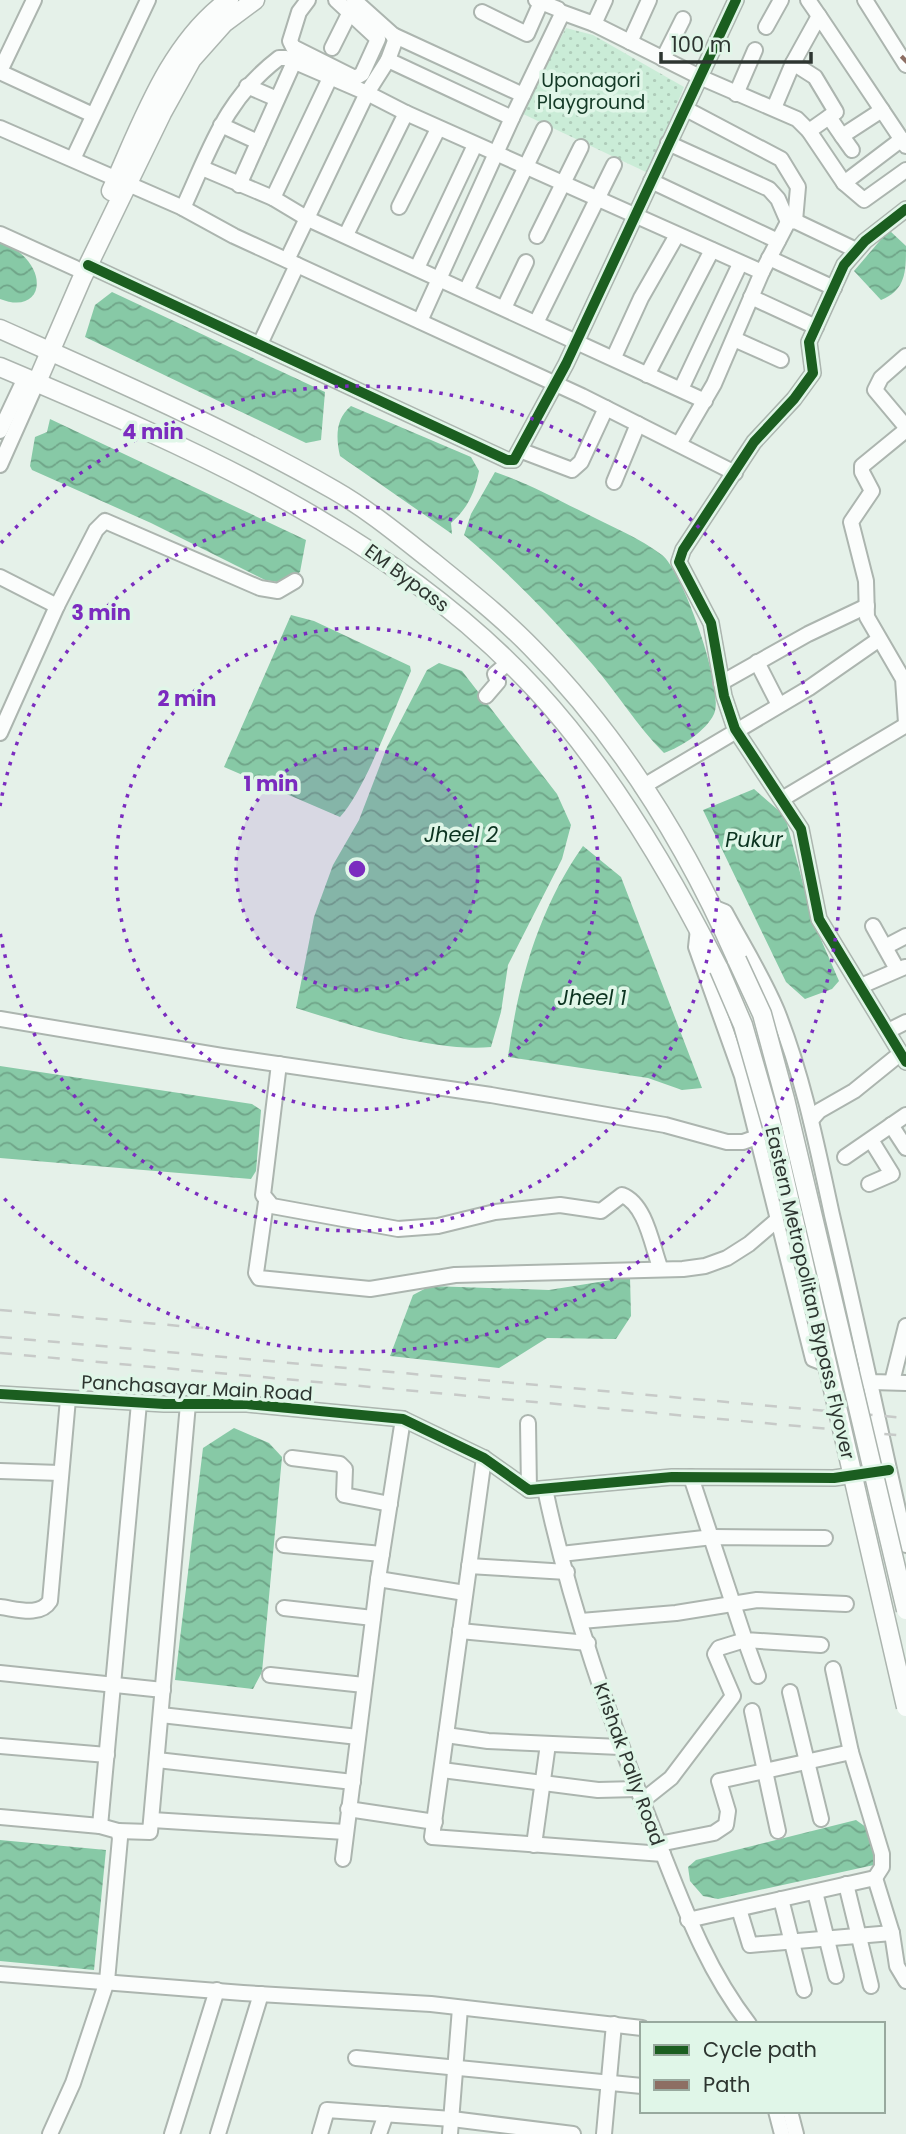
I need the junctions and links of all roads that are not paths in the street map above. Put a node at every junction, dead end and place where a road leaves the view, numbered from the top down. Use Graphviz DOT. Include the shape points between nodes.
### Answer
graph roads {
  1 [pos="34,0"];
  2 [pos="148,0"];
  3 [pos="229,0"];
  4 [pos="255,0"];
  5 [pos="308,0"];
  6 [pos="336,0"];
  7 [pos="606,0"];
  8 [pos="649,0"];
  9 [pos="736,0"];
  10 [pos="780,0"];
  11 [pos="808,0"];
  12 [pos="865,0"];
  13 [pos="539,1"];
  14 [pos="353,5"];
  15 [pos="482,12"];
  16 [pos="561,12"];
  17 [pos="819,16"];
  18 [pos="683,19"];
  19 [pos="594,24"];
  20 [pos="766,27"];
  21 [pos="393,35"];
  22 [pos="630,42"];
  23 [pos="332,48"];
  24 [pos="755,50"];
  25 [pos="663,59"];
  26 [pos="388,60"];
  27 [pos="294,61"];
  28 [pos="905,61"];
  29 [pos="793,63"];
  30 [pos="0,71"];
  31 [pos="330,78"];
  32 [pos="702,78"];
  33 [pos="247,86"];
  34 [pos="367,93"];
  35 [pos="736,94"];
  36 [pos="523,95"];
  37 [pos="277,99"];
  38 [pos="774,108"];
  39 [pos="686,109"];
  40 [pos="882,110"];
  41 [pos="406,113"];
  42 [pos="93,115"];
  43 [pos="829,117"];
  44 [pos="512,118"];
  45 [pos="221,125"];
  46 [pos="0,128"];
  47 [pos="438,129"];
  48 [pos="544,129"];
  49 [pos="809,131"];
  50 [pos="842,136"];
  51 [pos="258,142"];
  52 [pos="668,143"];
  53 [pos="904,143"];
  54 [pos="475,145"];
  55 [pos="581,146"];
  56 [pos="852,150"];
  57 [pos="497,155"];
  58 [pos="73,159"];
  59 [pos="614,164"];
  60 [pos="528,167"];
  61 [pos="202,168"];
  62 [pos="906,170"];
  63 [pos="651,181"];
  64 [pos="122,182"];
  65 [pos="563,183"];
  66 [pos="844,183"];
  67 [pos="239,185"];
  68 [pos="598,197"];
  69 [pos="273,198"];
  70 [pos="399,207"];
  71 [pos="183,208"];
  72 [pos="906,209"];
  73 [pos="634,213"];
  74 [pos="308,219"];
  75 [pos="791,222"];
  76 [pos="0,234"];
  77 [pos="346,235"];
  78 [pos="677,235"];
  79 [pos="537,236"];
  80 [pos="778,241"];
  81 [pos="712,250"];
  82 [pos="856,250"];
  83 [pos="769,258"];
  84 [pos="292,262"];
  85 [pos="526,262"];
  86 [pos="740,264"];
  87 [pos="81,266"];
  88 [pos="417,268"];
  89 [pos="762,272"];
  90 [pos="442,279"];
  91 [pos="834,288"];
  92 [pos="466,291"];
  93 [pos="751,297"];
  94 [pos="504,308"];
  95 [pos="420,321"];
  96 [pos="536,323"];
  97 [pos="816,327"];
  98 [pos="0,329"];
  99 [pos="734,339"];
  100 [pos="575,342"];
  101 [pos="260,344"];
  102 [pos="45,349"];
  103 [pos="906,356"];
  104 [pos="614,357"];
  105 [pos="781,360"];
  106 [pos="0,367"];
  107 [pos="647,375"];
  108 [pos="31,380"];
  109 [pos="556,385"];
  110 [pos="681,389"];
  111 [pos="705,401"];
  112 [pos="606,408"];
  113 [pos="638,424"];
  114 [pos="906,428"];
  115 [pos="0,431"];
  116 [pos="678,444"];
  117 [pos="522,451"];
  118 [pos="0,466"];
  119 [pos="735,474"];
  120 [pos="614,482"];
  121 [pos="0,577"];
  122 [pos="295,581"];
  123 [pos="57,606"];
  124 [pos="867,606"];
  125 [pos="878,640"];
  126 [pos="509,662"];
  127 [pos="757,662"];
  128 [pos="904,678"];
  129 [pos="721,682"];
  130 [pos="486,696"];
  131 [pos="779,705"];
  132 [pos="906,724"];
  133 [pos="735,729"];
  134 [pos="0,733"];
  135 [pos="642,787"];
  136 [pos="782,799"];
  137 [pos="715,908"];
  138 [pos="873,926"];
  139 [pos="698,929"];
  140 [pos="906,936"];
  141 [pos="885,947"];
  142 [pos="902,968"];
  143 [pos="861,986"];
  144 [pos="0,1018"];
  145 [pos="906,1022"];
  146 [pos="888,1031"];
  147 [pos="903,1057"];
  148 [pos="279,1064"];
  149 [pos="906,1115"];
  150 [pos="811,1120"];
  151 [pos="891,1125"];
  152 [pos="757,1137"];
  153 [pos="871,1140"];
  154 [pos="906,1148"];
  155 [pos="845,1157"];
  156 [pos="869,1184"];
  157 [pos="266,1202"];
  158 [pos="777,1220"];
  159 [pos="660,1267"];
  160 [pos="906,1326"];
  161 [pos="872,1382"];
  162 [pos="899,1382"];
  163 [pos="0,1394"];
  164 [pos="68,1399"];
  165 [pos="139,1403"];
  166 [pos="188,1404"];
  167 [pos="403,1419"];
  168 [pos="528,1423"];
  169 [pos="292,1458"];
  170 [pos="484,1458"];
  171 [pos="889,1470"];
  172 [pos="0,1471"];
  173 [pos="60,1473"];
  174 [pos="691,1477"];
  175 [pos="545,1489"];
  176 [pos="529,1490"];
  177 [pos="390,1504"];
  178 [pos="713,1536"];
  179 [pos="825,1538"];
  180 [pos="284,1545"];
  181 [pos="906,1545"];
  182 [pos="561,1554"];
  183 [pos="382,1555"];
  184 [pos="469,1566"];
  185 [pos="567,1572"];
  186 [pos="378,1579"];
  187 [pos="465,1593"];
  188 [pos="735,1604"];
  189 [pos="846,1604"];
  190 [pos="0,1607"];
  191 [pos="284,1608"];
  192 [pos="906,1610"];
  193 [pos="373,1618"];
  194 [pos="582,1621"];
  195 [pos="460,1631"];
  196 [pos="745,1640"];
  197 [pos="588,1643"];
  198 [pos="821,1646"];
  199 [pos="833,1669"];
  200 [pos="0,1673"];
  201 [pos="270,1675"];
  202 [pos="758,1676"];
  203 [pos="113,1683"];
  204 [pos="364,1685"];
  205 [pos="163,1689"];
  206 [pos="790,1692"];
  207 [pos="906,1707"];
  208 [pos="752,1711"];
  209 [pos="161,1714"];
  210 [pos="446,1735"];
  211 [pos="358,1737"];
  212 [pos="548,1744"];
  213 [pos="0,1746"];
  214 [pos="620,1747"];
  215 [pos="851,1752"];
  216 [pos="107,1755"];
  217 [pos="157,1760"];
  218 [pos="808,1761"];
  219 [pos="442,1770"];
  220 [pos="764,1771"];
  221 [pos="353,1782"];
  222 [pos="541,1783"];
  223 [pos="639,1795"];
  224 [pos="348,1809"];
  225 [pos="0,1817"];
  226 [pos="821,1819"];
  227 [pos="152,1820"];
  228 [pos="435,1822"];
  229 [pos="100,1826"];
  230 [pos="778,1830"];
  231 [pos="118,1831"];
  232 [pos="345,1832"];
  233 [pos="534,1844"];
  234 [pos="661,1849"];
  235 [pos="343,1859"];
  236 [pos="875,1878"];
  237 [pos="846,1884"];
  238 [pos="815,1892"];
  239 [pos="780,1899"];
  240 [pos="739,1909"];
  241 [pos="688,1920"];
  242 [pos="892,1933"];
  243 [pos="860,1937"];
  244 [pos="827,1938"];
  245 [pos="792,1942"];
  246 [pos="0,1974"];
  247 [pos="836,1976"];
  248 [pos="107,1981"];
  249 [pos="906,1981"];
  250 [pos="871,1986"];
  251 [pos="217,1990"];
  252 [pos="804,1990"];
  253 [pos="261,1994"];
  254 [pos="460,2008"];
  255 [pos="747,2022"];
  256 [pos="614,2024"];
  257 [pos="640,2028"];
  258 [pos="356,2058"];
  259 [pos="455,2067"];
  260 [pos="609,2083"];
  261 [pos="640,2086"];
  262 [pos="777,2113"];
  263 [pos="791,2113"];
  264 [pos="386,2114"];
  265 [pos="451,2127"];
  266 [pos="50,2134"];
  267 [pos="172,2134"];
  268 [pos="218,2134"];
  269 [pos="320,2134"];
  270 [pos="379,2134"];
  271 [pos="573,2134"];
  272 [pos="604,2134"];
  273 [pos="782,2134"];
  274 [pos="796,2134"];
  1 -- 30 [label="street"];
  2 -- 42 [label="street"];
  3 -- 64 [label="main road" via="204,21 175,60"];
  4 -- 64 [label="main road" via="224,23 192,59"];
  5 -- 14 [label="street" via="299,12 290,41 293,47 355,78 362,74 378,38"];
  6 -- 14 [label="street"];
  7 -- 19 [label="street"];
  8 -- 22 [label="street"];
  9 -- 32 [label="street"];
  10 -- 20 [label="street"];
  11 -- 17 [label="street"];
  12 -- 28 [label="street"];
  13 -- 15 [label="street" via="527,34"];
  13 -- 16 [label="street"];
  14 -- 21 [label="street"];
  14 -- 23 [label="street"];
  16 -- 19 [label="street"];
  16 -- 36 [label="street"];
  17 -- 29 [label="street"];
  17 -- 40 [label="street"];
  18 -- 25 [label="street"];
  19 -- 22 [label="street"];
  21 -- 26 [label="street"];
  21 -- 36 [label="street"];
  22 -- 25 [label="street"];
  24 -- 35 [label="street"];
  25 -- 32 [label="street"];
  26 -- 34 [label="street"];
  26 -- 44 [label="street"];
  27 -- 31 [label="street"];
  27 -- 33 [label="street" via="279,58"];
  27 -- 37 [label="street"];
  29 -- 38 [label="street"];
  29 -- 43 [label="street" via="815,77 836,112"];
  30 -- 42 [label="street"];
  31 -- 34 [label="street"];
  31 -- 69 [label="street"];
  32 -- 35 [label="street"];
  32 -- 39 [label="street"];
  33 -- 37 [label="street"];
  33 -- 45 [label="street"];
  34 -- 41 [label="street"];
  34 -- 74 [label="street"];
  35 -- 38 [label="street"];
  36 -- 44 [label="street"];
  37 -- 51 [label="street"];
  38 -- 49 [label="street"];
  39 -- 52 [label="street"];
  39 -- 75 [label="street" via="781,159 798,187"];
  40 -- 50 [label="street"];
  40 -- 53 [label="street"];
  41 -- 47 [label="street"];
  41 -- 77 [label="street"];
  42 -- 58 [label="street"];
  43 -- 49 [label="street"];
  43 -- 50 [label="street"];
  44 -- 57 [label="street"];
  45 -- 51 [label="street"];
  45 -- 61 [label="street"];
  46 -- 58 [label="street"];
  47 -- 54 [label="street"];
  47 -- 70 [label="street"];
  48 -- 60 [label="street"];
  49 -- 66 [label="street"];
  50 -- 56 [label="street"];
  51 -- 67 [label="street"];
  52 -- 63 [label="street"];
  52 -- 75 [label="street" via="769,189"];
  53 -- 66 [label="street"];
  54 -- 57 [label="street"];
  54 -- 88 [label="street"];
  55 -- 65 [label="street"];
  57 -- 60 [label="street"];
  57 -- 90 [label="street"];
  58 -- 64 [label="street"];
  59 -- 68 [label="street"];
  60 -- 65 [label="street"];
  60 -- 92 [label="street"];
  61 -- 67 [label="street"];
  61 -- 71 [label="street"];
  62 -- 66 [label="street" via="864,200"];
  63 -- 73 [label="street"];
  63 -- 80 [label="street"];
  64 -- 71 [label="street"];
  64 -- 87 [label="main road"];
  65 -- 68 [label="street"];
  65 -- 79 [label="street"];
  67 -- 69 [label="street"];
  68 -- 73 [label="street"];
  68 -- 96 [label="street"];
  69 -- 74 [label="street"];
  71 -- 84 [label="street"];
  72 -- 82 [label="street"];
  73 -- 78 [label="street"];
  73 -- 100 [label="street"];
  74 -- 77 [label="street"];
  74 -- 84 [label="street"];
  75 -- 80 [label="street"];
  75 -- 82 [label="street"];
  76 -- 87 [label="street"];
  77 -- 88 [label="street"];
  78 -- 81 [label="street"];
  78 -- 104 [label="street"];
  80 -- 83 [label="street"];
  81 -- 86 [label="street"];
  81 -- 107 [label="street"];
  82 -- 91 [label="street"];
  83 -- 89 [label="street"];
  83 -- 91 [label="street"];
  84 -- 95 [label="street"];
  84 -- 101 [label="street"];
  85 -- 94 [label="street"];
  86 -- 89 [label="street"];
  86 -- 110 [label="street"];
  87 -- 101 [label="street"];
  87 -- 102 [label="main road"];
  88 -- 90 [label="street"];
  89 -- 93 [label="street"];
  90 -- 92 [label="street"];
  90 -- 95 [label="street"];
  91 -- 97 [label="street"];
  92 -- 94 [label="street"];
  93 -- 97 [label="street"];
  93 -- 99 [label="street"];
  94 -- 96 [label="street"];
  95 -- 109 [label="street"];
  96 -- 100 [label="street"];
  97 -- 119 [label="street" via="809,342 813,373 754,442"];
  98 -- 102 [label="main road, Eastern Metropolitan Bypass Flyover"];
  99 -- 105 [label="street"];
  99 -- 111 [label="street"];
  100 -- 104 [label="street"];
  100 -- 109 [label="street"];
  101 -- 117 [label="street" via="507,460 514,460"];
  102 -- 108 [label="main road"];
  102 -- 135 [label="main road, Eastern Metropolitan Bypass Flyover" via="234,438 334,490 392,529 533,649 586,710"];
  103 -- 114 [label="street" via="881,378 875,390"];
  104 -- 107 [label="street"];
  106 -- 108 [label="main road, EM Bypass"];
  107 -- 110 [label="street"];
  108 -- 115 [label="street"];
  108 -- 118 [label="street"];
  108 -- 126 [label="main road, EM Bypass" via="234,474 337,528 415,582"];
  109 -- 112 [label="street"];
  109 -- 117 [label="street"];
  110 -- 111 [label="street"];
  111 -- 116 [label="street"];
  112 -- 113 [label="street"];
  112 -- 117 [label="street" via="581,462 572,470"];
  113 -- 116 [label="street"];
  113 -- 120 [label="street"];
  114 -- 124 [label="street" via="862,466 872,491 851,522 866,580"];
  116 -- 119 [label="street"];
  119 -- 129 [label="street" via="679,556 711,623"];
  121 -- 123 [label="street"];
  122 -- 123 [label="street" via="278,591 260,588 105,521"];
  123 -- 134 [label="street"];
  124 -- 125 [label="street" via="870,627"];
  124 -- 127 [label="street"];
  125 -- 128 [label="street"];
  125 -- 131 [label="street"];
  126 -- 130 [label="street" via="495,674 499,682"];
  126 -- 139 [label="main road, EM Bypass" via="596,763"];
  127 -- 129 [label="street"];
  127 -- 131 [label="street"];
  128 -- 132 [label="street"];
  129 -- 133 [label="street"];
  131 -- 133 [label="street"];
  132 -- 136 [label="street"];
  133 -- 135 [label="street"];
  133 -- 136 [label="street"];
  135 -- 137 [label="main road, Eastern Metropolitan Bypass Flyover"];
  136 -- 143 [label="street" via="801,829 819,919"];
  137 -- 150 [label="street" via="725,912 776,1010"];
  137 -- 192 [label="main road, Eastern Metropolitan Bypass Flyover, bridge" via="762,1014"];
  138 -- 141 [label="street"];
  139 -- 152 [label="street" via="696,947 738,1064"];
  139 -- 207 [label="main road, Eastern Metropolitan Bypass Flyover, bridge" via="743,1026 774,1133"];
  140 -- 141 [label="street"];
  141 -- 142 [label="street"];
  142 -- 143 [label="street"];
  143 -- 146 [label="street"];
  144 -- 148 [label="street"];
  145 -- 146 [label="street"];
  146 -- 147 [label="street"];
  147 -- 150 [label="street"];
  148 -- 152 [label="street" via="582,1110 727,1142"];
  148 -- 157 [label="street" via="263,1195"];
  149 -- 151 [label="street"];
  150 -- 161 [label="street"];
  151 -- 153 [label="street"];
  151 -- 154 [label="street"];
  152 -- 158 [label="street"];
  153 -- 155 [label="street"];
  153 -- 156 [label="street" via="892,1174"];
  157 -- 159 [label="street" via="398,1228 438,1226 495,1212 560,1205 601,1211 622,1195 642,1217"];
  157 -- 159 [label="street" via="256,1273 265,1281 370,1289 456,1275 577,1274"];
  158 -- 159 [label="street" via="727,1258 705,1266"];
  158 -- 161 [label="street" via="813,1359"];
  160 -- 162 [label="street"];
  161 -- 162 [label="street"];
  161 -- 171 [label="street"];
  163 -- 164 [label="street, Panchasayar Main Road"];
  164 -- 165 [label="street, Panchasayar Main Road"];
  164 -- 173 [label="street"];
  165 -- 166 [label="street, Panchasayar Main Road"];
  165 -- 203 [label="street"];
  166 -- 167 [label="street, Panchasayar Main Road" via="247,1404"];
  166 -- 205 [label="street"];
  167 -- 170 [label="street, Panchasayar Main Road"];
  167 -- 177 [label="street"];
  168 -- 176 [label="street"];
  169 -- 177 [label="street" via="340,1464 345,1469 344,1495"];
  170 -- 176 [label="street, Panchasayar Main Road"];
  170 -- 184 [label="street"];
  171 -- 174 [label="street" via="834,1478"];
  171 -- 181 [label="street"];
  172 -- 173 [label="street"];
  173 -- 190 [label="street" via="50,1601 38,1611"];
  174 -- 175 [label="street"];
  174 -- 178 [label="street"];
  175 -- 176 [label="street"];
  175 -- 182 [label="street, Krishak Pally Road"];
  177 -- 183 [label="street"];
  178 -- 179 [label="street"];
  178 -- 182 [label="street"];
  178 -- 188 [label="street"];
  180 -- 183 [label="street"];
  182 -- 185 [label="street, Krishak Pally Road"];
  183 -- 186 [label="street"];
  184 -- 185 [label="street"];
  184 -- 187 [label="street"];
  185 -- 194 [label="street, Krishak Pally Road"];
  186 -- 187 [label="street"];
  186 -- 193 [label="street"];
  187 -- 195 [label="street"];
  188 -- 189 [label="street" via="757,1600"];
  188 -- 194 [label="street"];
  188 -- 196 [label="street"];
  191 -- 193 [label="street"];
  193 -- 204 [label="street"];
  194 -- 197 [label="street, Krishak Pally Road"];
  195 -- 197 [label="street"];
  195 -- 210 [label="street"];
  196 -- 198 [label="street"];
  196 -- 202 [label="street"];
  196 -- 223 [label="street" via="719,1648 715,1654 733,1696 671,1778"];
  197 -- 214 [label="street, Krishak Pally Road"];
  199 -- 215 [label="street"];
  200 -- 203 [label="street"];
  201 -- 204 [label="street"];
  203 -- 205 [label="street"];
  203 -- 216 [label="street"];
  204 -- 211 [label="street"];
  205 -- 209 [label="street"];
  206 -- 218 [label="street"];
  208 -- 220 [label="street"];
  209 -- 211 [label="street"];
  209 -- 217 [label="street"];
  210 -- 212 [label="street"];
  210 -- 219 [label="street"];
  211 -- 221 [label="street"];
  212 -- 214 [label="street"];
  212 -- 222 [label="street"];
  213 -- 216 [label="street"];
  214 -- 223 [label="street, Krishak Pally Road"];
  215 -- 218 [label="street"];
  215 -- 236 [label="street" via="883,1862"];
  216 -- 229 [label="street"];
  217 -- 221 [label="street"];
  217 -- 227 [label="street"];
  218 -- 220 [label="street"];
  218 -- 226 [label="street"];
  219 -- 222 [label="street"];
  219 -- 228 [label="street"];
  220 -- 230 [label="street"];
  220 -- 234 [label="street" via="719,1781 728,1811 721,1829"];
  221 -- 224 [label="street"];
  222 -- 223 [label="street"];
  222 -- 233 [label="street"];
  223 -- 234 [label="street, Krishak Pally Road"];
  224 -- 228 [label="street"];
  224 -- 232 [label="street"];
  225 -- 229 [label="street"];
  227 -- 231 [label="street" via="150,1832 144,1834"];
  227 -- 232 [label="street"];
  228 -- 233 [label="street" via="432,1837"];
  229 -- 231 [label="street"];
  231 -- 248 [label="street"];
  232 -- 235 [label="street"];
  233 -- 234 [label="street"];
  234 -- 241 [label="street, Krishak Pally Road"];
  236 -- 237 [label="street"];
  236 -- 242 [label="street"];
  237 -- 238 [label="street"];
  237 -- 243 [label="street"];
  238 -- 239 [label="street"];
  238 -- 244 [label="street"];
  239 -- 240 [label="street"];
  239 -- 245 [label="street"];
  240 -- 241 [label="street"];
  240 -- 245 [label="street" via="750,1945"];
  241 -- 255 [label="street, Krishak Pally Road" via="727,1995"];
  242 -- 243 [label="street"];
  242 -- 249 [label="street" via="897,1966"];
  243 -- 244 [label="street"];
  243 -- 250 [label="street"];
  244 -- 245 [label="street"];
  244 -- 247 [label="street"];
  245 -- 252 [label="street"];
  246 -- 248 [label="street"];
  248 -- 251 [label="street"];
  248 -- 266 [label="street" via="73,2083"];
  251 -- 253 [label="street"];
  251 -- 267 [label="street"];
  253 -- 254 [label="street"];
  253 -- 268 [label="street"];
  254 -- 256 [label="street"];
  254 -- 259 [label="street"];
  256 -- 257 [label="street"];
  256 -- 260 [label="street"];
  258 -- 259 [label="street"];
  259 -- 260 [label="street"];
  259 -- 265 [label="street"];
  260 -- 261 [label="street"];
  260 -- 272 [label="street"];
  262 -- 273 [label="street"];
  263 -- 274 [label="street"];
  264 -- 265 [label="street"];
  264 -- 269 [label="street" via="327,2110"];
  264 -- 270 [label="street"];
  265 -- 271 [label="street"];
}
